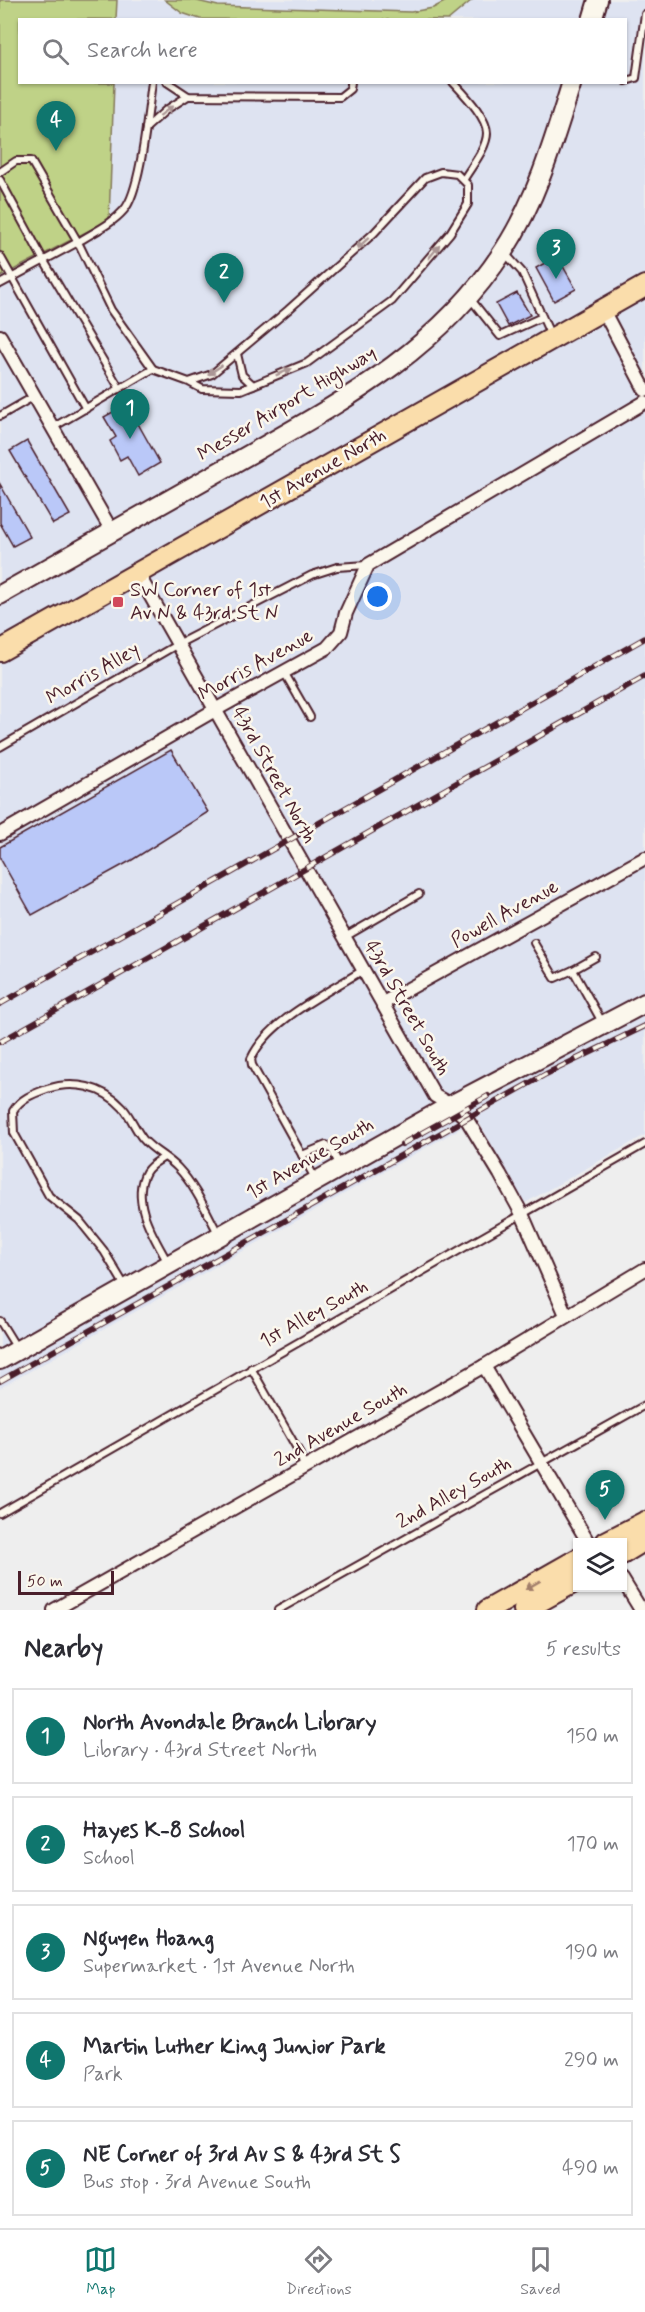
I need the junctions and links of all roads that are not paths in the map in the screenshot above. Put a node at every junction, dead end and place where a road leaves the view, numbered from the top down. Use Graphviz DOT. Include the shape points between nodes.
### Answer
graph roads {
  1 [pos="598,0"];
  2 [pos="645,14"];
  3 [pos="593,18"];
  4 [pos="627,81"];
  5 [pos="152,84"];
  6 [pos="170,84"];
  7 [pos="351,84"];
  8 [pos="455,84"];
  9 [pos="571,84"];
  10 [pos="188,96"];
  11 [pos="146,129"];
  12 [pos="0,172"];
  13 [pos="464,179"];
  14 [pos="0,180"];
  15 [pos="78,242"];
  16 [pos="504,251"];
  17 [pos="0,256"];
  18 [pos="44,261"];
  19 [pos="11,279"];
  20 [pos="0,284"];
  21 [pos="645,286"];
  22 [pos="468,297"];
  23 [pos="603,310"];
  24 [pos="542,317"];
  25 [pos="0,336"];
  26 [pos="552,339"];
  27 [pos="237,354"];
  28 [pos="153,369"];
  29 [pos="189,382"];
  30 [pos="253,385"];
  31 [pos="120,390"];
  32 [pos="645,390"];
  33 [pos="33,397"];
  34 [pos="645,402"];
  35 [pos="86,409"];
  36 [pos="0,416"];
  37 [pos="51,428"];
  38 [pos="113,532"];
  39 [pos="368,566"];
  40 [pos="138,574"];
  41 [pos="0,595"];
  42 [pos="178,644"];
  43 [pos="0,651"];
  44 [pos="284,672"];
  45 [pos="215,710"];
  46 [pos="310,717"];
  47 [pos="0,747"];
  48 [pos="0,834"];
  49 [pos="645,858"];
  50 [pos="305,869"];
  51 [pos="419,894"];
  52 [pos="345,937"];
  53 [pos="534,943"];
  54 [pos="597,957"];
  55 [pos="573,969"];
  56 [pos="364,970"];
  57 [pos="383,1003"];
  58 [pos="645,1003"];
  59 [pos="603,1025"];
  60 [pos="451,1105"];
  61 [pos="645,1144"];
  62 [pos="302,1155"];
  63 [pos="164,1157"];
  64 [pos="340,1167"];
  65 [pos="317,1181"];
  66 [pos="522,1214"];
  67 [pos="220,1236"];
  68 [pos="169,1264"];
  69 [pos="645,1269"];
  70 [pos="126,1289"];
  71 [pos="566,1315"];
  72 [pos="0,1321"];
  73 [pos="17,1350"];
  74 [pos="0,1360"];
  75 [pos="484,1366"];
  76 [pos="251,1368"];
  77 [pos="645,1404"];
  78 [pos="542,1463"];
  79 [pos="305,1468"];
  80 [pos="0,1513"];
  81 [pos="645,1522"];
  82 [pos="586,1538"];
  83 [pos="614,1538"];
  84 [pos="645,1540"];
  85 [pos="627,1551"];
  86 [pos="573,1562"];
  87 [pos="573,1583"];
  88 [pos="627,1587"];
  89 [pos="54,1610"];
  90 [pos="278,1610"];
  91 [pos="489,1610"];
  92 [pos="524,1610"];
  93 [pos="641,1610"];
  1 -- 3 [label="main road"];
  2 -- 4 [label="lane" via="636,78"];
  5 -- 11 [label="lane"];
  6 -- 10 [label="lane"];
  7 -- 10 [label="lane" via="340,98"];
  8 -- 13 [label="lane" via="475,108 487,132 485,144"];
  9 -- 16 [label="main road, Messer Airport Highway" via="525,215"];
  11 -- 10 [label="lane, one-way" via="165,110"];
  11 -- 15 [label="lane" via="126,209"];
  12 -- 15 [label="lane" via="16,161 31,160"];
  13 -- 27 [label="lane, one-way" via="441,172 425,178 374,233"];
  30 -- 13 [label="lane, one-way" via="307,363 392,301 450,233 468,204 468,185"];
  14 -- 18 [label="lane"];
  15 -- 18 [label="lane"];
  15 -- 28 [label="lane" via="111,310"];
  16 -- 22 [label="main road, Messer Airport Highway"];
  16 -- 24 [label="lane" via="522,272"];
  17 -- 19 [label="lane"];
  18 -- 19 [label="lane"];
  18 -- 31 [label="lane"];
  19 -- 20 [label="lane"];
  19 -- 35 [label="lane"];
  21 -- 23 [label="main road, 1st Avenue North"];
  22 -- 24 [label="lane" via="500,336"];
  22 -- 38 [label="main road, Messer Airport Highway" via="417,348 368,385"];
  23 -- 26 [label="main road, 1st Avenue North"];
  23 -- 32 [label="street"];
  24 -- 26 [label="lane"];
  25 -- 33 [label="street"];
  26 -- 40 [label="main road, 1st Avenue North"];
  27 -- 29 [label="lane, one-way" via="212,374"];
  27 -- 30 [label="lane" via="242,375"];
  28 -- 29 [label="lane"];
  28 -- 31 [label="lane"];
  29 -- 30 [label="lane" via="201,390 241,390"];
  31 -- 35 [label="lane"];
  33 -- 36 [label="lane"];
  33 -- 37 [label="street"];
  34 -- 39 [label="street"];
  35 -- 37 [label="lane"];
  37 -- 38 [label="street"];
  38 -- 41 [label="main road, Messer Airport Highway"];
  39 -- 42 [label="lane, Morris Alley" via="336,567 312,575"];
  39 -- 44 [label="street, Morris Avenue" via="341,632 327,648"];
  40 -- 42 [label="street, 43rd Street North"];
  40 -- 43 [label="main road, 1st Avenue North"];
  42 -- 45 [label="street, 43rd Street North"];
  42 -- 47 [label="lane, Morris Alley"];
  44 -- 45 [label="street, Morris Avenue"];
  44 -- 46 [label="lane"];
  45 -- 48 [label="street, Morris Avenue"];
  45 -- 50 [label="street, 43rd Street North"];
  49 -- 57 [label="street, Powell Avenue"];
  50 -- 52 [label="street, 43rd Street South"];
  51 -- 52 [label="lane"];
  52 -- 56 [label="street, 43rd Street South"];
  53 -- 55 [label="lane" via="555,978"];
  54 -- 55 [label="lane"];
  55 -- 59 [label="lane"];
  56 -- 57 [label="street, 43rd Street South"];
  56 -- 62 [label="lane" via="280,1022 251,1059"];
  57 -- 60 [label="street, 43rd Street South" via="435,1096"];
  58 -- 59 [label="main road, 1st Avenue South"];
  59 -- 60 [label="main road, 1st Avenue South"];
  60 -- 64 [label="main road, 1st Avenue South"];
  60 -- 66 [label="street, 43rd Street South" via="466,1118"];
  61 -- 66 [label="lane, 1st Alley South"];
  62 -- 64 [label="lane" via="327,1145"];
  62 -- 65 [label="lane"];
  63 -- 67 [label="lane" via="178,1167 192,1186"];
  63 -- 68 [label="lane" via="146,1173 142,1193 146,1219"];
  63 -- 70 [label="lane" via="143,1138 122,1107 91,1088 62,1084 26,1097 13,1112 14,1133 49,1196 79,1220 104,1251"];
  64 -- 65 [label="main road, 1st Avenue South"];
  65 -- 67 [label="main road, 1st Avenue South"];
  66 -- 71 [label="street, 43rd Street South"];
  66 -- 76 [label="lane, 1st Alley South"];
  67 -- 68 [label="main road, 1st Avenue South"];
  68 -- 70 [label="main road, 1st Avenue South"];
  69 -- 71 [label="street, 2nd Avenue South"];
  70 -- 73 [label="main road, 1st Avenue South"];
  71 -- 75 [label="street, 2nd Avenue South"];
  72 -- 73 [label="lane"];
  73 -- 74 [label="main road, 1st Avenue South"];
  75 -- 78 [label="street"];
  75 -- 79 [label="street, 2nd Avenue South"];
  76 -- 79 [label="lane"];
  76 -- 80 [label="lane, 1st Alley South"];
  77 -- 78 [label="lane, 2nd Alley South"];
  78 -- 82 [label="street"];
  78 -- 90 [label="lane, 2nd Alley South"];
  79 -- 89 [label="street, 2nd Avenue South"];
  81 -- 83 [label="main road"];
  84 -- 85 [label="main road"];
  86 -- 91 [label="main road, one-way"];
  87 -- 92 [label="main road"];
  88 -- 93 [label="street"];
}
